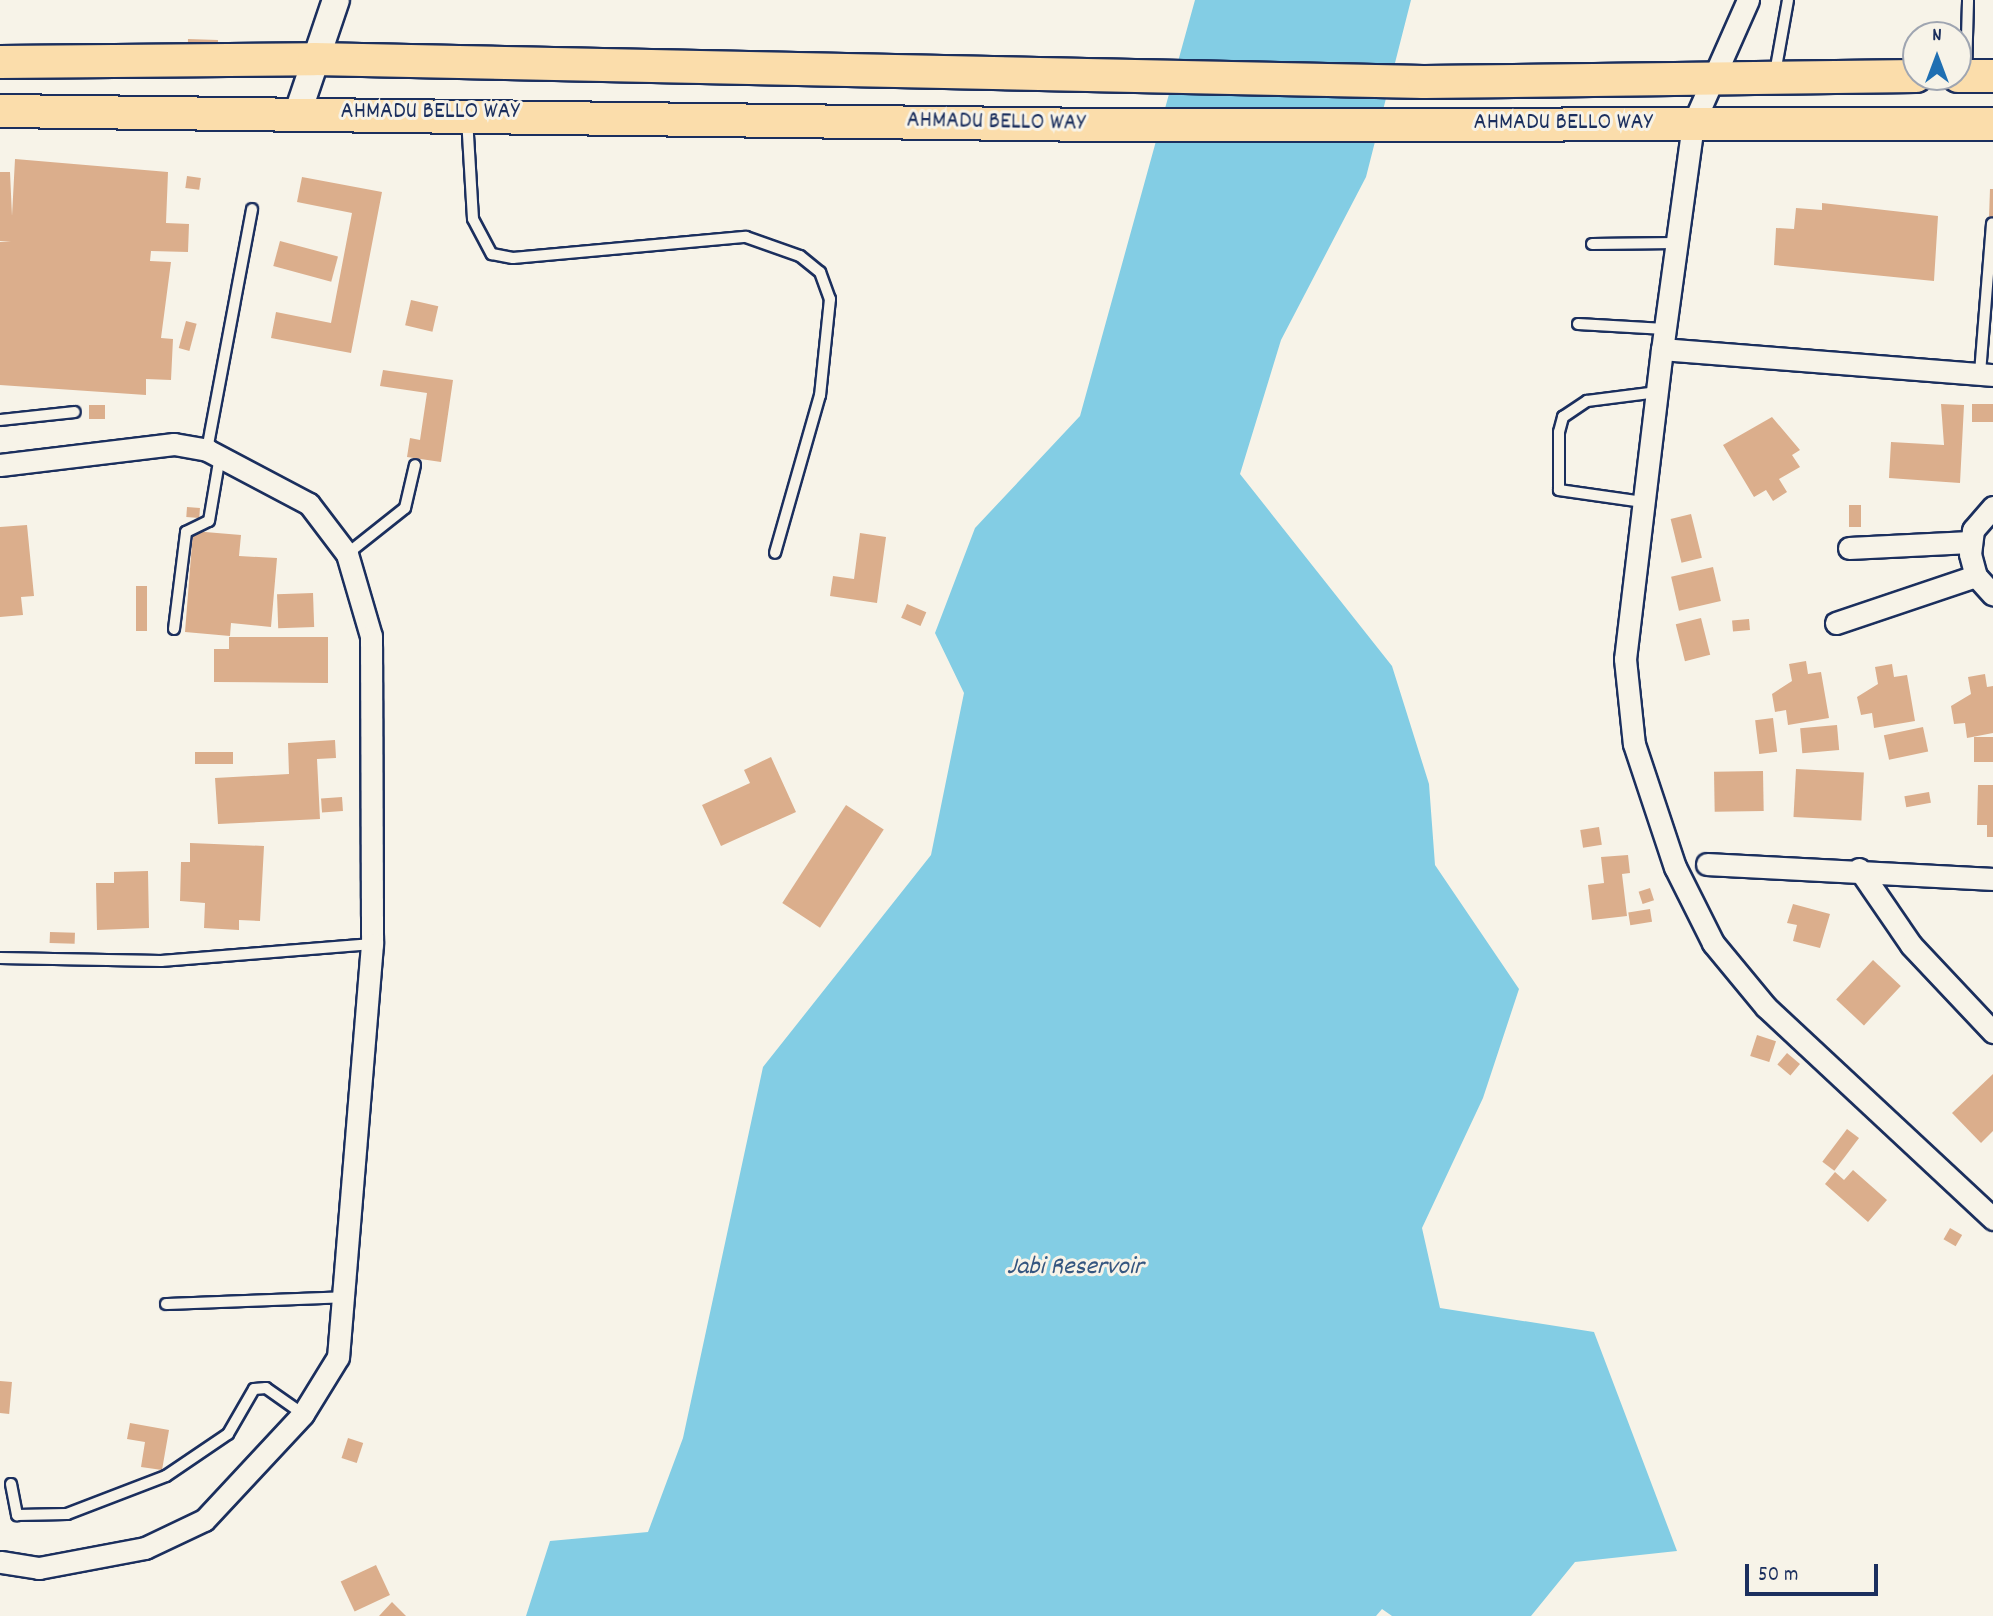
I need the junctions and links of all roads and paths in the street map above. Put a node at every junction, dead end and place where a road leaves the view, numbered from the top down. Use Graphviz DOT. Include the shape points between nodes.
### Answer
graph roads {
  1 [pos="336,0"];
  2 [pos="1748,0"];
  3 [pos="1788,0"];
  4 [pos="1967,0"];
  5 [pos="1968,21"];
  6 [pos="314,59"];
  7 [pos="0,62"];
  8 [pos="1712,74"];
  9 [pos="1774,75"];
  10 [pos="1902,76"];
  11 [pos="0,111"];
  12 [pos="298,112"];
  13 [pos="466,112"];
  14 [pos="1693,124"];
  15 [pos="1993,124"];
  16 [pos="251,209"];
  17 [pos="1992,223"];
  18 [pos="1676,243"];
  19 [pos="1592,244"];
  20 [pos="1578,324"];
  21 [pos="1664,339"];
  22 [pos="1986,374"];
  23 [pos="1657,392"];
  24 [pos="75,412"];
  25 [pos="0,420"];
  26 [pos="214,453"];
  27 [pos="0,465"];
  28 [pos="415,465"];
  29 [pos="1643,502"];
  30 [pos="1993,507"];
  31 [pos="1970,542"];
  32 [pos="1849,548"];
  33 [pos="775,553"];
  34 [pos="347,554"];
  35 [pos="1976,576"];
  36 [pos="1993,595"];
  37 [pos="1836,623"];
  38 [pos="174,629"];
  39 [pos="1707,864"];
  40 [pos="1859,869"];
  41 [pos="1993,879"];
  42 [pos="372,944"];
  43 [pos="0,958"];
  44 [pos="1993,1032"];
  45 [pos="1993,1219"];
  46 [pos="346,1297"];
  47 [pos="166,1304"];
  48 [pos="303,1415"];
  49 [pos="11,1483"];
  50 [pos="0,1562"];
  1 -- 6 [label="street"];
  2 -- 8 [label="street"];
  3 -- 9 [label="lane"];
  4 -- 5 [label="lane"];
  6 -- 7 [label="main road, AHMADU BELLO WAY"];
  6 -- 8 [label="main road, AHMADU BELLO WAY" via="1097,79 1424,82"];
  6 -- 12 [label="street"];
  8 -- 9 [label="main road, AHMADU BELLO WAY"];
  8 -- 14 [label="street"];
  9 -- 10 [label="main road, AHMADU BELLO WAY"];
  11 -- 12 [label="main road, AHMADU BELLO WAY"];
  12 -- 13 [label="main road, AHMADU BELLO WAY"];
  13 -- 14 [label="main road, AHMADU BELLO WAY" via="1097,125"];
  13 -- 33 [label="lane" via="473,219 492,254 513,258 746,237 800,256 820,272 830,299 820,395"];
  14 -- 15 [label="main road, AHMADU BELLO WAY"];
  14 -- 18 [label="street"];
  16 -- 26 [label="lane"];
  17 -- 22 [label="lane"];
  18 -- 19 [label="lane"];
  18 -- 21 [label="street"];
  20 -- 21 [label="lane"];
  21 -- 22 [label="street"];
  21 -- 23 [label="street"];
  23 -- 29 [label="street"];
  23 -- 29 [label="lane" via="1587,401 1563,417 1559,432 1559,490"];
  24 -- 25 [label="lane"];
  26 -- 27 [label="street" via="174,444"];
  26 -- 34 [label="street" via="309,504"];
  26 -- 38 [label="lane" via="209,521 186,532"];
  28 -- 34 [label="lane" via="405,508"];
  29 -- 45 [label="street" via="1625,659 1634,744 1675,867 1713,943 1766,1007"];
  30 -- 31 [label="street"];
  31 -- 32 [label="street"];
  31 -- 35 [label="street"];
  34 -- 42 [label="street" via="372,636"];
  35 -- 36 [label="street"];
  35 -- 37 [label="street"];
  39 -- 40 [label="street"];
  40 -- 41 [label="street"];
  40 -- 44 [label="street" via="1910,945"];
  42 -- 43 [label="lane" via="160,961"];
  42 -- 46 [label="street"];
  46 -- 47 [label="lane"];
  46 -- 48 [label="street" via="338,1357"];
  48 -- 49 [label="lane" via="267,1388 254,1389 228,1434 166,1476 67,1514 17,1514"];
  48 -- 50 [label="street" via="204,1520 145,1548 39,1568"];
}
